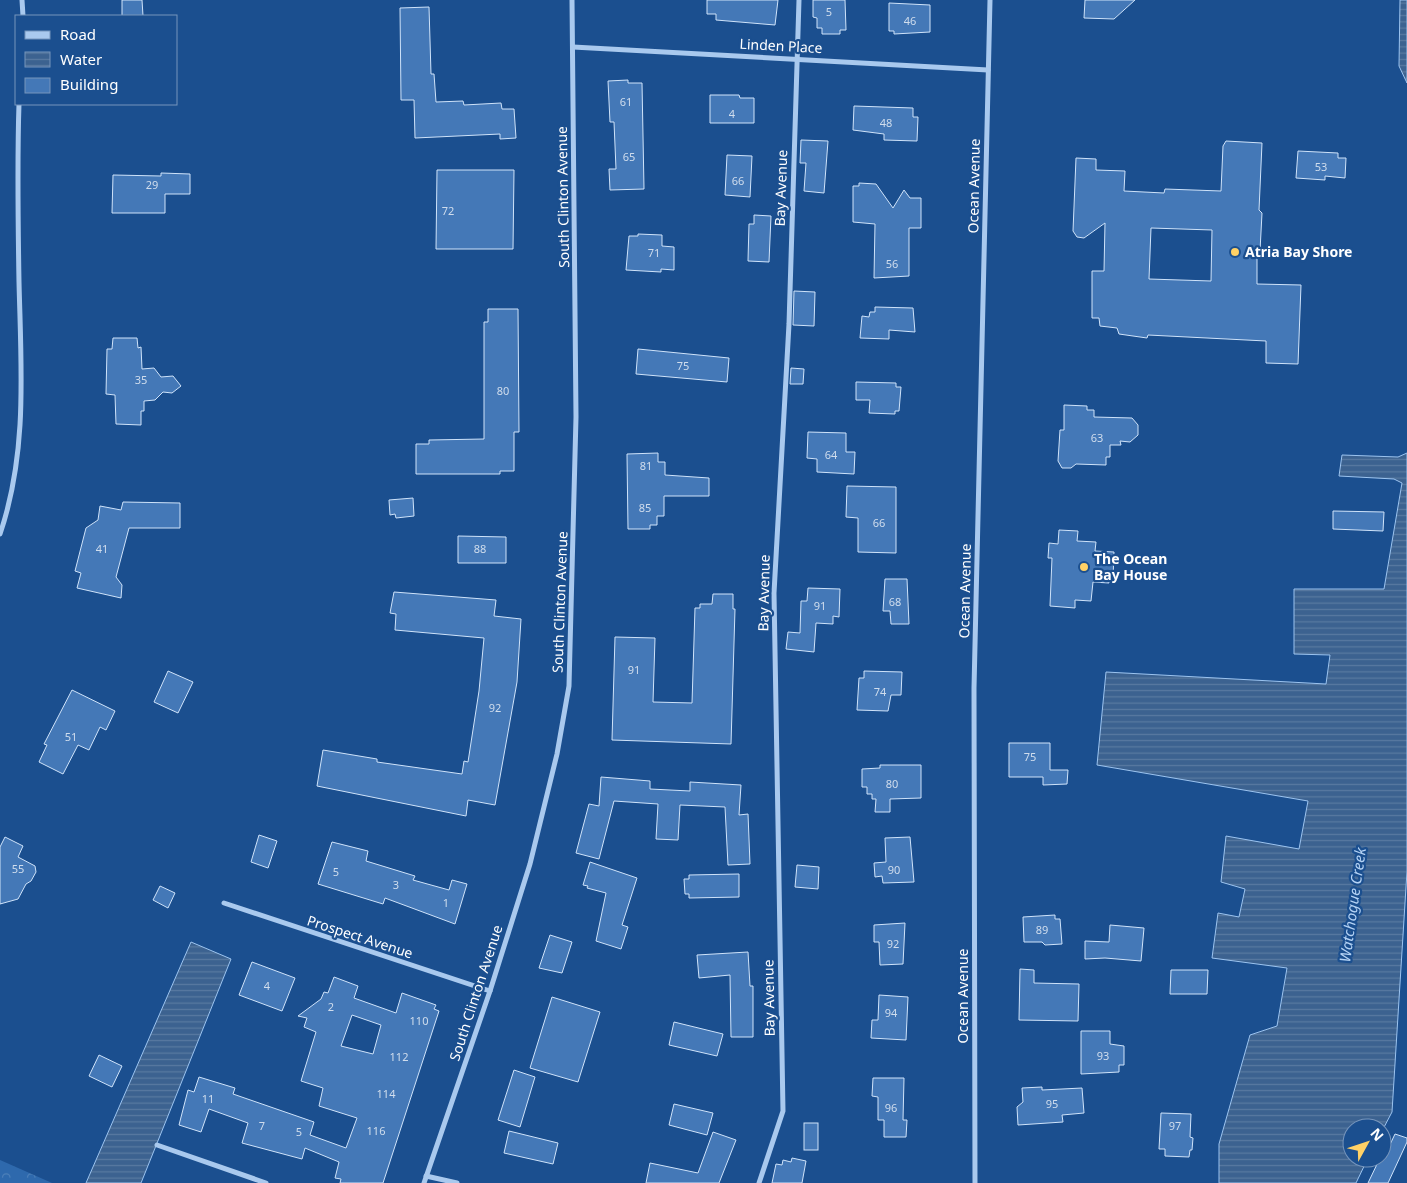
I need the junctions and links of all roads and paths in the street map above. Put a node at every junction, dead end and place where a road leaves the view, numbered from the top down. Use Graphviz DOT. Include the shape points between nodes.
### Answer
graph roads {
  1 [pos="22,0"];
  2 [pos="572,0"];
  3 [pos="800,0"];
  4 [pos="990,0"];
  5 [pos="23,15"];
  6 [pos="573,47"];
  7 [pos="796,58"];
  8 [pos="988,70"];
  9 [pos="19,105"];
  10 [pos="0,534"];
  11 [pos="224,904"];
  12 [pos="490,991"];
  13 [pos="157,1145"];
  14 [pos="426,1176"];
  15 [pos="266,1183"];
  16 [pos="424,1183"];
  17 [pos="457,1183"];
  18 [pos="759,1183"];
  19 [pos="975,1183"];
  1 -- 5 [label="street"];
  2 -- 6 [label="street, South Clinton Avenue"];
  3 -- 7 [label="street, Bay Avenue"];
  4 -- 8 [label="street, Ocean Avenue"];
  6 -- 7 [label="street, Linden Place"];
  6 -- 12 [label="street, South Clinton Avenue" via="576,416 569,686 557,754 530,864"];
  7 -- 8 [label="street, Linden Place"];
  7 -- 18 [label="street, Bay Avenue" via="789,324 774,593 783,1112"];
  8 -- 19 [label="street, Ocean Avenue" via="974,688"];
  9 -- 10 [label="street" via="22,396 18,460 8,512"];
  11 -- 12 [label="street, Prospect Avenue"];
  12 -- 14 [label="street, South Clinton Avenue"];
  13 -- 15 [label="street"];
  14 -- 16 [label="street, South Clinton Avenue"];
  14 -- 17 [label="street"];
}
